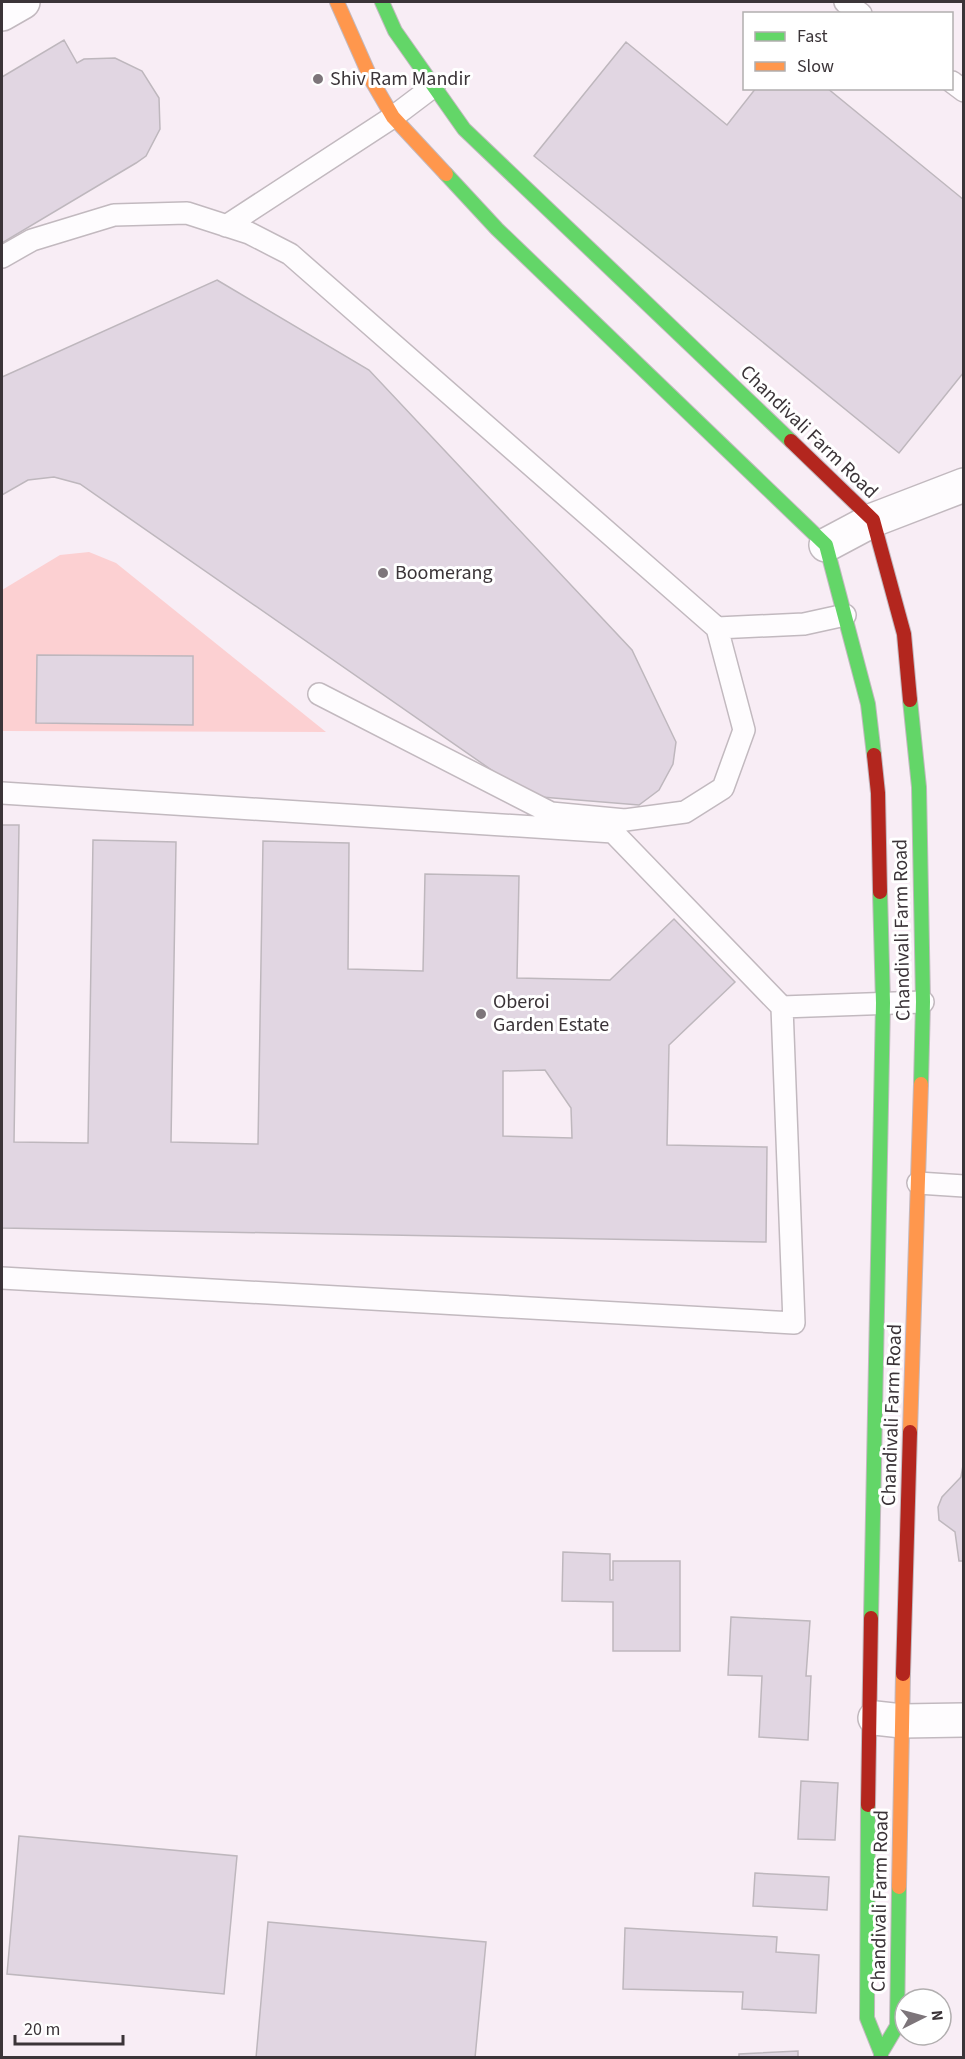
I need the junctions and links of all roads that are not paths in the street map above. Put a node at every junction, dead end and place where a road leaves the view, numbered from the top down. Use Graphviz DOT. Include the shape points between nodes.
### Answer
graph roads {
  1 [pos="23,2"];
  2 [pos="337,2"];
  3 [pos="382,2"];
  4 [pos="846,2"];
  5 [pos="858,12"];
  6 [pos="2,14"];
  7 [pos="434,86"];
  8 [pos="393,117"];
  9 [pos="226,226"];
  10 [pos="2,257"];
  11 [pos="963,485"];
  12 [pos="873,520"];
  13 [pos="826,545"];
  14 [pos="845,615"];
  15 [pos="717,628"];
  16 [pos="319,693"];
  17 [pos="2,793"];
  18 [pos="923,1002"];
  19 [pos="883,1003"];
  20 [pos="782,1007"];
  21 [pos="918,1183"];
  22 [pos="963,1186"];
  23 [pos="2,1278"];
  24 [pos="869,1718"];
  25 [pos="963,1720"];
  26 [pos="902,1721"];
  27 [pos="881,2055"];
  1 -- 6 [label="street"];
  2 -- 8 [label="street" via="372,81"];
  3 -- 7 [label="street, Chandivali Farm Road" via="395,31"];
  4 -- 5 [label="lane"];
  7 -- 8 [label="lane"];
  7 -- 12 [label="street, Chandivali Farm Road" via="464,129"];
  8 -- 9 [label="lane"];
  8 -- 13 [label="street" via="496,229"];
  9 -- 10 [label="lane" via="187,213 114,215 32,240"];
  9 -- 15 [label="lane" via="290,254"];
  11 -- 12 [label="street"];
  12 -- 13 [label="street"];
  12 -- 18 [label="street, Chandivali Farm Road" via="904,634 919,787"];
  13 -- 14 [label="street"];
  14 -- 15 [label="lane" via="804,624"];
  14 -- 19 [label="street" via="868,704 878,793"];
  15 -- 16 [label="lane" via="744,730 723,788 686,813 625,820 551,813"];
  17 -- 20 [label="lane" via="613,832"];
  18 -- 19 [label="lane"];
  18 -- 21 [label="street, Chandivali Farm Road"];
  19 -- 20 [label="lane"];
  19 -- 24 [label="street"];
  20 -- 23 [label="lane" via="794,1323"];
  21 -- 22 [label="lane"];
  21 -- 26 [label="street, Chandivali Farm Road"];
  24 -- 26 [label="street"];
  24 -- 27 [label="street" via="867,2018"];
  25 -- 26 [label="street"];
  26 -- 27 [label="street, Chandivali Farm Road" via="897,2026"];
}
